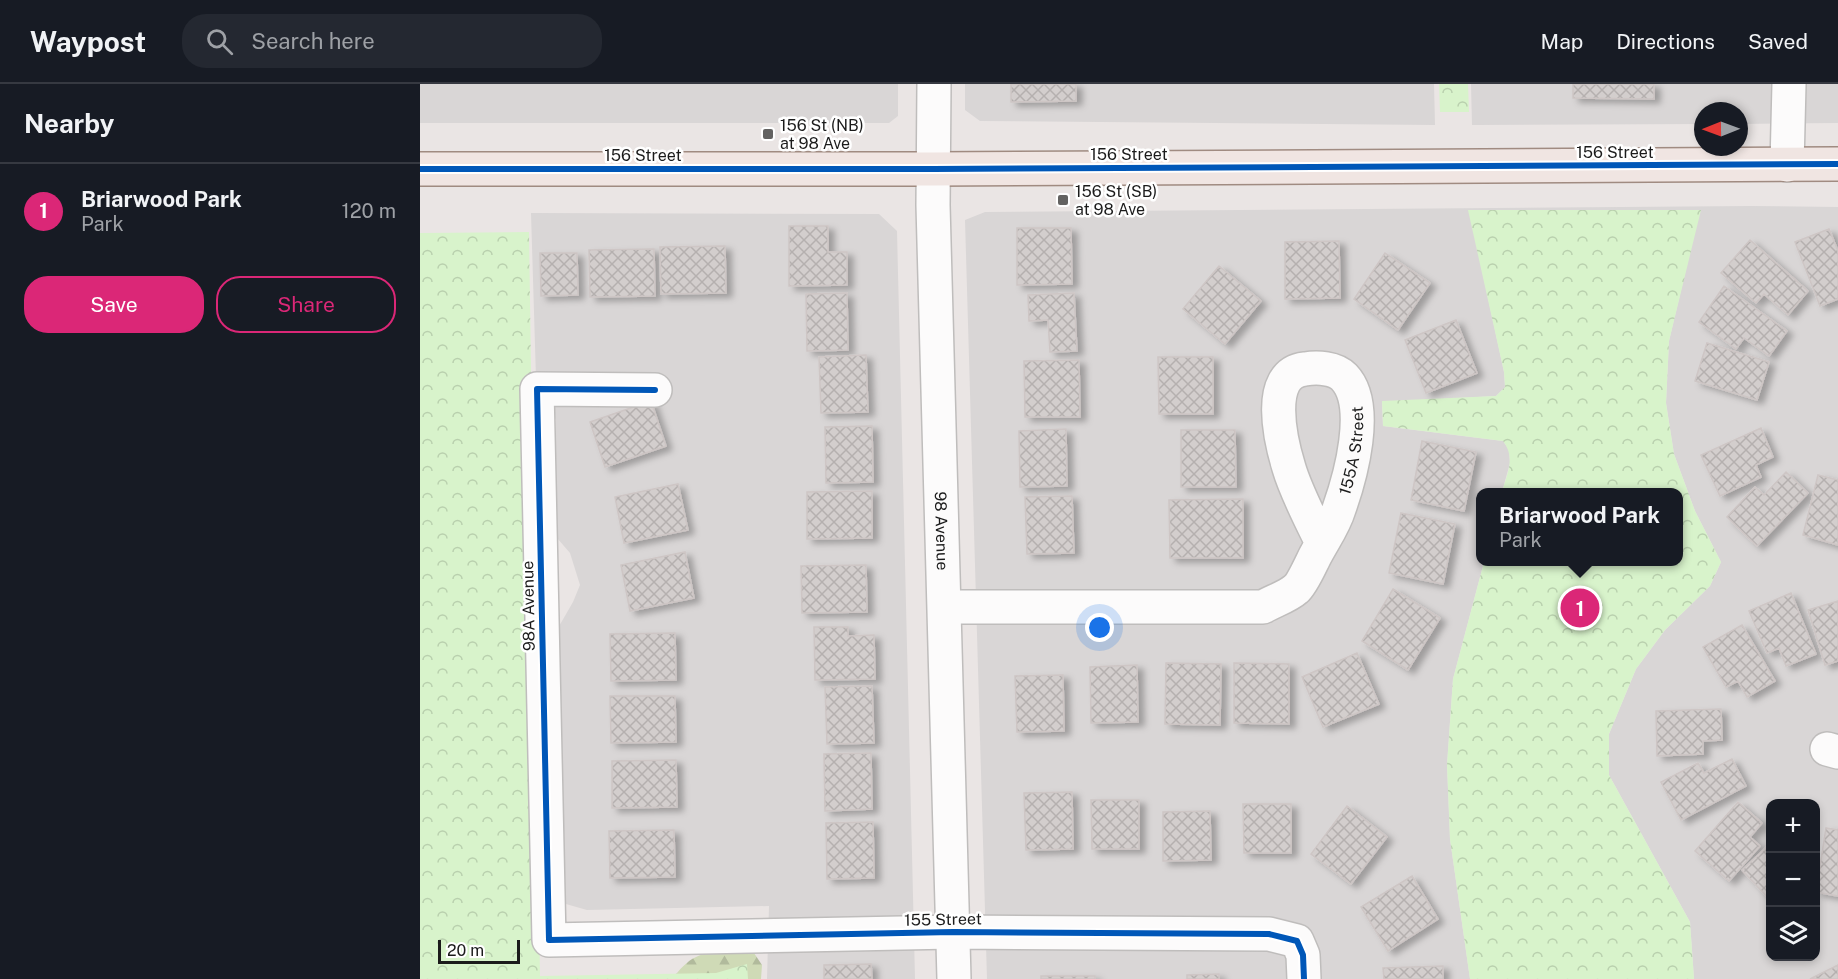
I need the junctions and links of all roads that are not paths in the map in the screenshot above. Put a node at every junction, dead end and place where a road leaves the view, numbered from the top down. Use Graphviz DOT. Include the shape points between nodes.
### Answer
graph roads {
  1 [pos="934,84"];
  2 [pos="1788,84"];
  3 [pos="1838,164"];
  4 [pos="1787,165"];
  5 [pos="420,169"];
  6 [pos="933,169"];
  7 [pos="655,390"];
  8 [pos="1322,543"];
  9 [pos="945,607"];
  10 [pos="953,932"];
  11 [pos="549,940"];
  12 [pos="954,979"];
  13 [pos="1304,979"];
  1 -- 6 [label="street, 98 Avenue"];
  2 -- 4 [label="street"];
  3 -- 4 [label="main road, 156 Street"];
  4 -- 6 [label="main road, 156 Street"];
  5 -- 6 [label="main road, 156 Street"];
  6 -- 9 [label="street, 98 Avenue"];
  7 -- 11 [label="street, 98A Avenue" via="537,389"];
  8 -- 9 [label="street" via="1296,589 1263,607"];
  9 -- 10 [label="street, 98 Avenue"];
  10 -- 11 [label="street, 155 Street"];
  10 -- 12 [label="street, 98 Avenue"];
  10 -- 13 [label="street, 155 Street" via="1269,934 1297,941 1303,955"];
}
